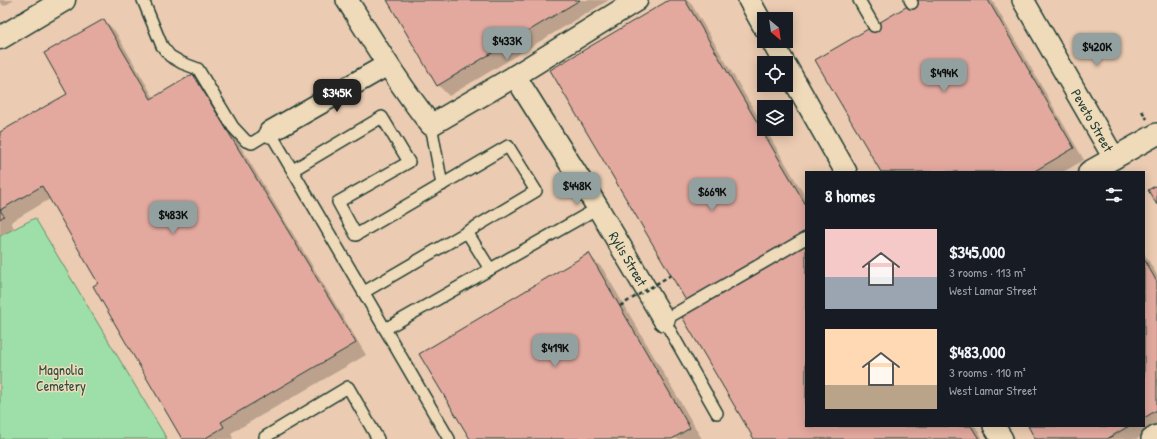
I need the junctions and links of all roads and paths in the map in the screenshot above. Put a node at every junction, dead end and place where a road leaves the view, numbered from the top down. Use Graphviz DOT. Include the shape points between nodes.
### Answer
graph roads {
  1 [pos="64,0"];
  2 [pos="143,0"];
  3 [pos="347,0"];
  4 [pos="636,0"];
  5 [pos="749,0"];
  6 [pos="859,0"];
  7 [pos="1023,0"];
  8 [pos="1039,0"];
  9 [pos="757,14"];
  10 [pos="874,26"];
  11 [pos="0,38"];
  12 [pos="387,65"];
  13 [pos="514,76"];
  14 [pos="793,78"];
  15 [pos="431,125"];
  16 [pos="270,132"];
  17 [pos="1157,134"];
  18 [pos="1120,154"];
  19 [pos="293,170"];
  20 [pos="845,171"];
  21 [pos="1091,171"];
  22 [pos="442,185"];
  23 [pos="598,208"];
  24 [pos="467,232"];
  25 [pos="805,239"];
  26 [pos="490,269"];
  27 [pos="671,275"];
  28 [pos="364,292"];
  29 [pos="620,306"];
  30 [pos="664,320"];
  31 [pos="385,329"];
  32 [pos="717,413"];
  33 [pos="995,427"];
  34 [pos="1157,436"];
  35 [pos="266,439"];
  36 [pos="378,439"];
  37 [pos="449,439"];
  38 [pos="1002,439"];
  39 [pos="1152,439"];
  1 -- 11 [label="main road"];
  2 -- 16 [label="lane" via="162,46 170,56 198,69 233,127 242,137 252,143"];
  3 -- 12 [label="street"];
  4 -- 13 [label="street"];
  5 -- 9 [label="street"];
  6 -- 10 [label="lane"];
  7 -- 18 [label="street, Peveto Street"];
  8 -- 18 [label="street, Peveto Street"];
  12 -- 15 [label="street"];
  12 -- 16 [label="street"];
  13 -- 15 [label="street"];
  13 -- 23 [label="street, Rylis Street"];
  14 -- 20 [label="street"];
  15 -- 22 [label="lane"];
  16 -- 19 [label="lane"];
  17 -- 18 [label="street"];
  18 -- 21 [label="street"];
  19 -- 22 [label="lane" via="382,117 409,162 338,202 356,235"];
  19 -- 28 [label="lane"];
  22 -- 24 [label="lane" via="508,146 536,191"];
  23 -- 26 [label="lane"];
  23 -- 30 [label="street, Rylis Street"];
  24 -- 26 [label="lane"];
  24 -- 28 [label="lane"];
  25 -- 30 [label="lane"];
  26 -- 31 [label="lane"];
  27 -- 29 [label="path, bridge"];
  28 -- 31 [label="lane"];
  30 -- 32 [label="lane"];
  31 -- 37 [label="lane"];
  33 -- 38 [label="street"];
  34 -- 39 [label="street"];
  35 -- 36 [label="lane" via="265,437 348,387"];
}
